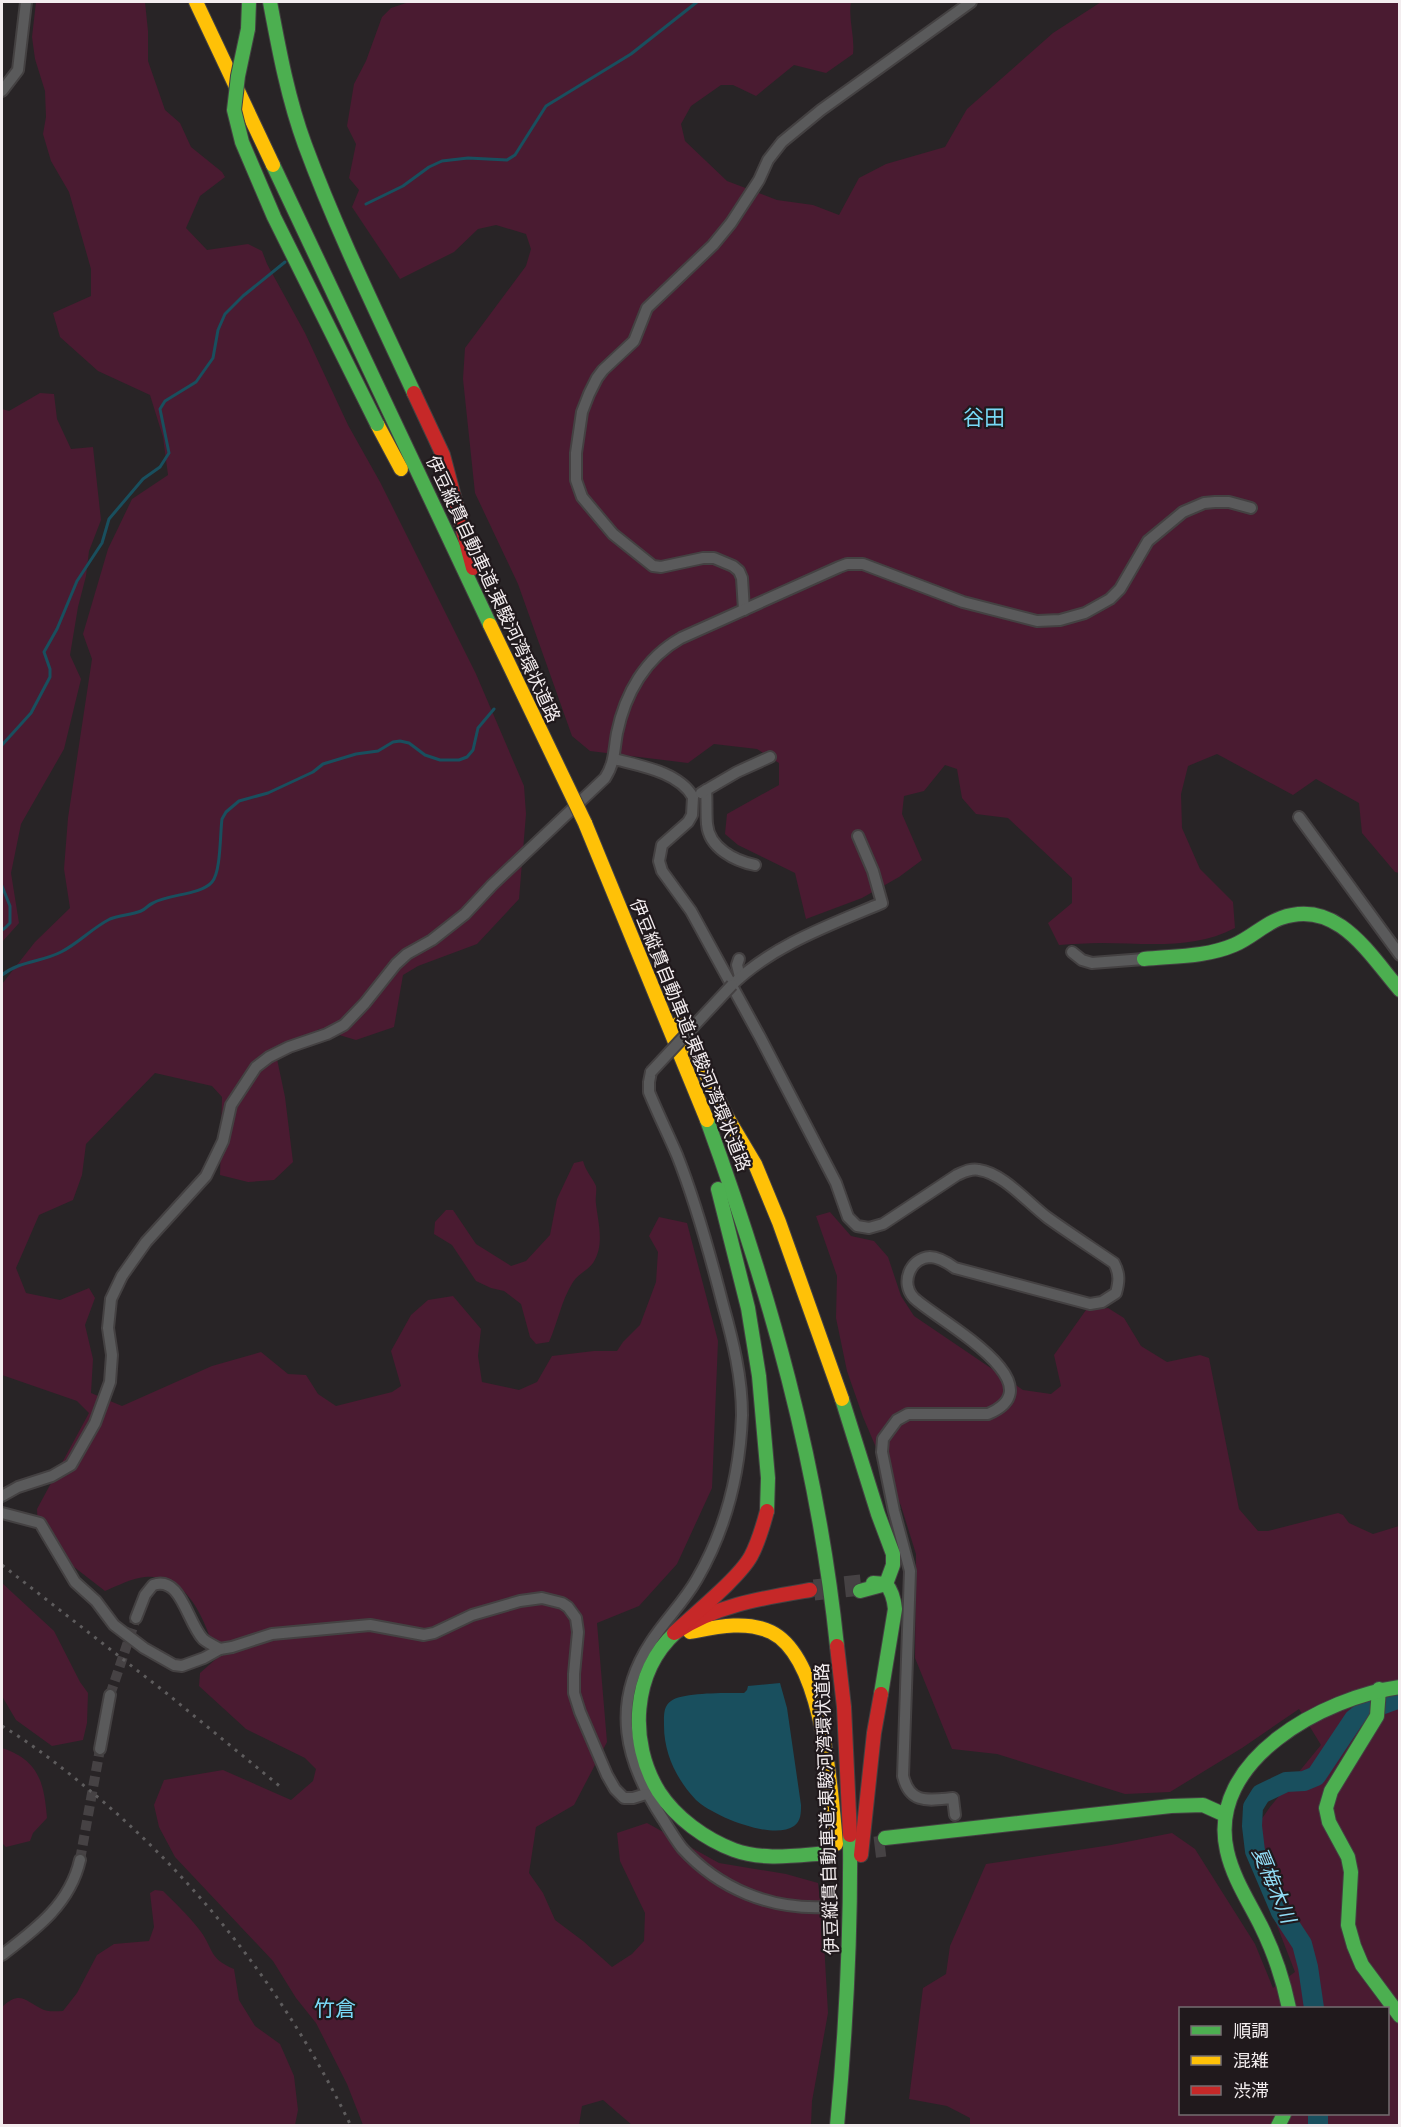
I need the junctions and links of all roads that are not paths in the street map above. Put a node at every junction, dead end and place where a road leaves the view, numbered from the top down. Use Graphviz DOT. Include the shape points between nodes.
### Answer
graph roads {
  1 [pos="26,2"];
  2 [pos="198,2"];
  3 [pos="249,2"];
  4 [pos="270,2"];
  5 [pos="971,2"];
  6 [pos="2,91"];
  7 [pos="1251,508"];
  8 [pos="481,606"];
  9 [pos="744,610"];
  10 [pos="770,757"];
  11 [pos="614,759"];
  12 [pos="706,790"];
  13 [pos="693,797"];
  14 [pos="1299,817"];
  15 [pos="858,836"];
  16 [pos="755,865"];
  17 [pos="1072,952"];
  18 [pos="1400,955"];
  19 [pos="739,959"];
  20 [pos="1143,959"];
  21 [pos="740,977"];
  22 [pos="650,978"];
  23 [pos="732,985"];
  24 [pos="1400,990"];
  25 [pos="681,1058"];
  26 [pos="2,1496"];
  27 [pos="2,1513"];
  28 [pos="886,1584"];
  29 [pos="860,1588"];
  30 [pos="136,1618"];
  31 [pos="690,1632"];
  32 [pos="674,1633"];
  33 [pos="220,1649"];
  34 [pos="1400,1687"];
  35 [pos="1378,1691"];
  36 [pos="110,1695"];
  37 [pos="100,1749"];
  38 [pos="646,1794"];
  39 [pos="1223,1814"];
  40 [pos="955,1815"];
  41 [pos="885,1842"];
  42 [pos="80,1860"];
  43 [pos="826,1907"];
  44 [pos="2,1955"];
  45 [pos="850,1963"];
  46 [pos="1289,2007"];
  47 [pos="1400,2016"];
  48 [pos="845,2051"];
  49 [pos="837,2126"];
  1 -- 6 [label="street" via="18,70"];
  2 -- 8 [label="main road, 伊豆縦貫自動車道;東駿河湾環状道路"];
  3 -- 8 [label="main road, bridge" via="235,103 242,142 274,217 377,424 444,548"];
  4 -- 8 [label="main road" via="285,78 308,153 337,225 437,440"];
  5 -- 9 [label="street" via="782,142 713,246 647,308 634,341 603,370 582,412 576,480 582,497 613,534 653,566 714,558 733,566 742,578"];
  7 -- 9 [label="street" via="1215,502 1183,512 1148,541 1110,599 1085,613 1060,620 1037,621 963,602 857,563 839,567"];
  8 -- 22 [label="main road, 伊豆縦貫自動車道;東駿河湾環状道路, bridge" via="585,823"];
  9 -- 11 [label="street" via="670,644 648,665 624,705"];
  10 -- 12 [label="street"];
  11 -- 13 [label="street" via="681,782"];
  11 -- 26 [label="street" via="605,778 465,914 396,964 344,1025 289,1047 256,1067 231,1105 223,1141 206,1176 146,1242 111,1299 110,1382 95,1423 71,1465"];
  12 -- 13 [label="street"];
  12 -- 16 [label="street" via="709,834 728,855"];
  13 -- 23 [label="street" via="692,815 662,845 659,861"];
  14 -- 18 [label="street"];
  15 -- 21 [label="street" via="882,903 822,928 767,957"];
  17 -- 20 [label="street" via="1092,963"];
  19 -- 21 [label="street"];
  20 -- 24 [label="main road" via="1209,952 1235,945 1271,922 1299,912 1313,912 1345,927"];
  21 -- 23 [label="street"];
  22 -- 25 [label="main road, 伊豆縦貫自動車道;東駿河湾環状道路"];
  22 -- 28 [label="main road" via="755,1164 779,1222 893,1554"];
  23 -- 38 [label="street, bridge" via="651,1072 649,1082 649,1092 677,1155 699,1220 729,1326 742,1414 739,1457 718,1537 697,1580 651,1641 634,1675 628,1699 628,1734 634,1768"];
  23 -- 40 [label="street" via="836,1183 848,1217 857,1226 883,1224 957,1175 980,1170 994,1176 1114,1263 1118,1271 1116,1293 1090,1304 955,1268 932,1257 911,1266 909,1287 913,1297 963,1332 1003,1368 1008,1380 1009,1393 998,1410 988,1414 908,1414 897,1420 883,1439 894,1511 910,1571 903,1776 910,1794 919,1798 953,1798"];
  25 -- 32 [label="main road" via="748,1308 768,1478 765,1517 750,1558"];
  25 -- 45 [label="main road, 伊豆縦貫自動車道;東駿河湾環状道路" via="742,1217 806,1451 837,1632 845,1714"];
  27 -- 33 [label="street" via="40,1523 75,1582 114,1625 163,1660 182,1666"];
  28 -- 29 [label="main road"];
  28 -- 45 [label="main road" via="894,1595 895,1609 874,1733"];
  30 -- 33 [label="street" via="153,1585 165,1583 178,1592 203,1638"];
  31 -- 32 [label="main road" via="726,1613 811,1594 743,1601"];
  31 -- 32 [label="main road" via="669,1652 650,1690 647,1744 660,1781 672,1799 703,1827 739,1843 829,1848 785,1857 737,1851 700,1833 666,1802 654,1785 643,1755 639,1713 642,1687 650,1666"];
  31 -- 48 [label="main road" via="734,1623 770,1632 799,1656 808,1675 817,1702 833,1800"];
  33 -- 38 [label="street" via="272,1634 356,1625 424,1635 520,1601 542,1599 562,1603 576,1618 574,1693 593,1745 615,1789 624,1798"];
  34 -- 35 [label="main road"];
  35 -- 39 [label="main road" via="1311,1717 1275,1739 1238,1781"];
  35 -- 47 [label="main road" via="1377,1716 1331,1791 1326,1808 1348,1857 1348,1925 1354,1946 1362,1965"];
  36 -- 37 [label="street"];
  38 -- 43 [label="street" via="678,1843 717,1878 765,1901"];
  39 -- 41 [label="main road" via="1173,1815"];
  39 -- 46 [label="main road" via="1224,1844 1237,1882 1275,1959"];
  42 -- 44 [label="street" via="74,1881 48,1918"];
  45 -- 48 [label="main road, 伊豆縦貫自動車道;東駿河湾環状道路"];
  48 -- 49 [label="main road, 伊豆縦貫自動車道;東駿河湾環状道路"];
}
